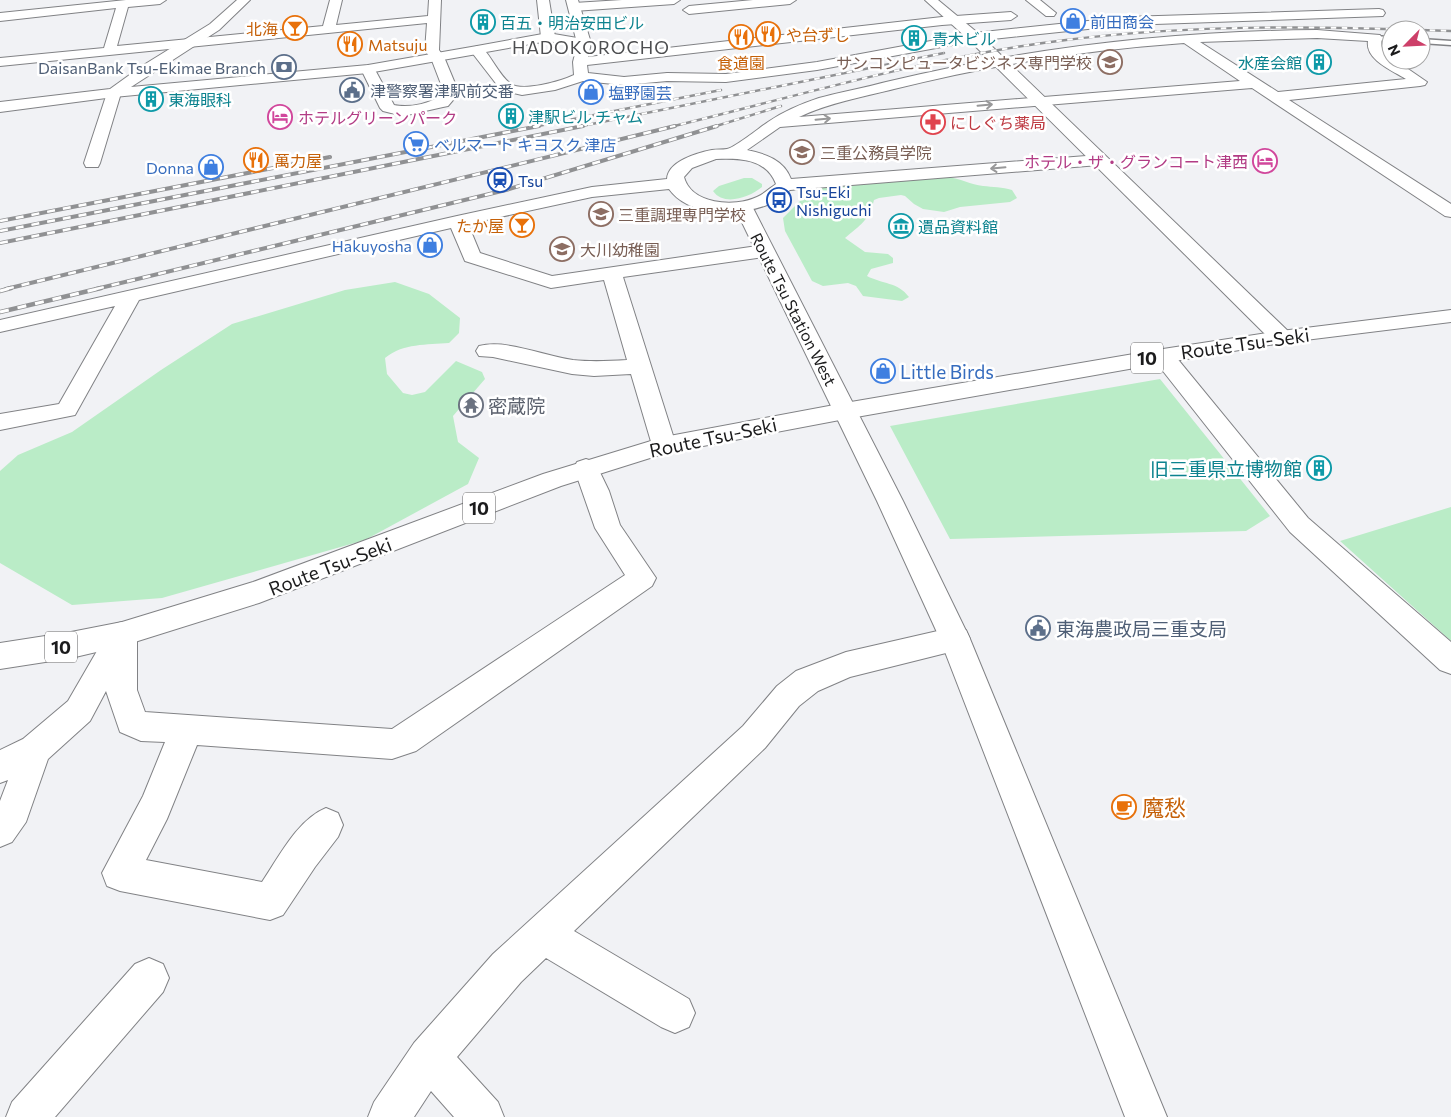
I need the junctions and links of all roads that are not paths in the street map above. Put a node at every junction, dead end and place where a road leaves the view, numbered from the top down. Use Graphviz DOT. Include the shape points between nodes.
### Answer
graph roads {
  1 [pos="160,0"];
  2 [pos="244,0"];
  3 [pos="336,0"];
  4 [pos="435,0"];
  5 [pos="543,0"];
  6 [pos="674,0"];
  7 [pos="790,0"];
  8 [pos="931,0"];
  9 [pos="1032,0"];
  10 [pos="1382,0"];
  11 [pos="758,2"];
  12 [pos="573,3"];
  13 [pos="123,4"];
  14 [pos="1182,5"];
  15 [pos="1136,8"];
  16 [pos="1117,9"];
  17 [pos="688,10"];
  18 [pos="0,17"];
  19 [pos="1202,17"];
  20 [pos="434,19"];
  21 [pos="955,19"];
  22 [pos="328,30"];
  23 [pos="548,37"];
  24 [pos="974,37"];
  25 [pos="790,38"];
  26 [pos="1376,38"];
  27 [pos="1381,38"];
  28 [pos="1186,39"];
  29 [pos="1431,42"];
  30 [pos="584,43"];
  31 [pos="1451,43"];
  32 [pos="191,44"];
  33 [pos="477,50"];
  34 [pos="109,52"];
  35 [pos="436,57"];
  36 [pos="0,62"];
  37 [pos="580,62"];
  38 [pos="998,62"];
  39 [pos="817,66"];
  40 [pos="368,69"];
  41 [pos="581,77"];
  42 [pos="1253,84"];
  43 [pos="114,93"];
  44 [pos="1275,97"];
  45 [pos="1038,101"];
  46 [pos="0,107"];
  47 [pos="776,124"];
  48 [pos="731,154"];
  49 [pos="1099,160"];
  50 [pos="92,163"];
  51 [pos="674,183"];
  52 [pos="785,185"];
  53 [pos="744,208"];
  54 [pos="1451,212"];
  55 [pos="457,221"];
  56 [pos="764,251"];
  57 [pos="612,273"];
  58 [pos="131,296"];
  59 [pos="1451,316"];
  60 [pos="0,326"];
  61 [pos="1281,337"];
  62 [pos="487,351"];
  63 [pos="1163,356"];
  64 [pos="640,366"];
  65 [pos="845,411"];
  66 [pos="0,422"];
  67 [pos="664,445"];
  68 [pos="586,468"];
  69 [pos="122,634"];
  70 [pos="954,639"];
  71 [pos="0,656"];
  72 [pos="1451,661"];
  73 [pos="186,731"];
  74 [pos="36,750"];
  75 [pos="0,767"];
  76 [pos="326,825"];
  77 [pos="0,830"];
  78 [pos="542,934"];
  79 [pos="149,978"];
  80 [pos="675,1012"];
  81 [pos="429,1058"];
  82 [pos="27,1117"];
  83 [pos="389,1117"];
  84 [pos="483,1117"];
  85 [pos="1146,1117"];
  1 -- 13 [label="street"];
  2 -- 32 [label="street"];
  3 -- 22 [label="street"];
  4 -- 20 [label="street"];
  5 -- 23 [label="street"];
  6 -- 12 [label="street"];
  7 -- 11 [label="street"];
  8 -- 21 [label="street"];
  9 -- 21 [label="street" via="1054,13"];
  10 -- 19 [label="street" via="1376,16"];
  11 -- 17 [label="street"];
  12 -- 30 [label="street"];
  13 -- 18 [label="street"];
  13 -- 34 [label="street"];
  14 -- 19 [label="street"];
  15 -- 16 [label="street"];
  19 -- 24 [label="street" via="1126,20"];
  20 -- 22 [label="street"];
  20 -- 35 [label="street" via="432,50"];
  21 -- 24 [label="street"];
  21 -- 25 [label="street"];
  22 -- 32 [label="street"];
  23 -- 30 [label="street"];
  23 -- 33 [label="street"];
  24 -- 38 [label="street"];
  24 -- 39 [label="street"];
  25 -- 37 [label="street" via="703,42"];
  25 -- 39 [label="street"];
  26 -- 27 [label="lane"];
  26 -- 28 [label="street" via="1292,35"];
  26 -- 44 [label="street" via="1374,45 1379,56 1420,82"];
  28 -- 38 [label="street" via="1112,45"];
  28 -- 42 [label="street"];
  29 -- 31 [label="lane"];
  30 -- 37 [label="street"];
  32 -- 34 [label="street"];
  32 -- 43 [label="street" via="129,80"];
  33 -- 35 [label="street"];
  33 -- 41 [label="street" via="505,87 532,90 572,82"];
  34 -- 36 [label="street"];
  35 -- 40 [label="street"];
  35 -- 40 [label="street" via="452,93 443,103 404,111 388,108"];
  37 -- 41 [label="street"];
  38 -- 45 [label="street"];
  38 -- 47 [label="street" via="819,104"];
  39 -- 41 [label="street" via="726,78 667,77 624,81"];
  40 -- 43 [label="street"];
  42 -- 44 [label="street"];
  42 -- 45 [label="street"];
  43 -- 46 [label="street"];
  43 -- 50 [label="street"];
  44 -- 54 [label="street"];
  47 -- 45 [label="street, one-way"];
  45 -- 49 [label="street"];
  47 -- 48 [label="street"];
  48 -- 51 [label="street" via="686,163 677,171"];
  48 -- 52 [label="street" via="749,155 770,163 783,175"];
  49 -- 52 [label="street, one-way"];
  49 -- 61 [label="street"];
  51 -- 53 [label="street" via="683,196 696,202"];
  51 -- 55 [label="street" via="592,192"];
  52 -- 53 [label="street" via="767,200"];
  53 -- 56 [label="street, Route Tsu Station West"];
  55 -- 57 [label="street" via="472,257 551,282"];
  55 -- 58 [label="street"];
  56 -- 57 [label="street"];
  56 -- 65 [label="street, Route Tsu Station West"];
  57 -- 64 [label="street"];
  58 -- 60 [label="street"];
  58 -- 66 [label="street" via="67,410"];
  59 -- 61 [label="street, Route Tsu-Seki / 10"];
  61 -- 63 [label="street, Route Tsu-Seki / 10"];
  62 -- 64 [label="street" via="572,367"];
  63 -- 65 [label="street, Route Tsu-Seki / 10"];
  63 -- 72 [label="street" via="1299,525"];
  64 -- 67 [label="street"];
  65 -- 67 [label="street, Route Tsu-Seki / 10"];
  65 -- 70 [label="street, Route Tsu Station West"];
  67 -- 68 [label="street, Route Tsu-Seki / 10"];
  68 -- 69 [label="street, Route Tsu-Seki / 10" via="259,592"];
  68 -- 73 [label="street" via="608,528 642,578 405,740 392,744"];
  69 -- 71 [label="street, Route Tsu-Seki / 10"];
  69 -- 73 [label="street" via="121,690 131,722"];
  69 -- 74 [label="street" via="79,711"];
  70 -- 78 [label="street" via="846,665 807,681 788,696 754,737"];
  70 -- 85 [label="street, Route Tsu Station West"];
  73 -- 76 [label="street" via="154,807 120,873 270,902"];
  74 -- 75 [label="street"];
  74 -- 77 [label="street" via="14,810"];
  78 -- 80 [label="street"];
  78 -- 81 [label="street" via="506,968"];
  79 -- 82 [label="street"];
  81 -- 83 [label="street"];
  81 -- 84 [label="street"];
}
